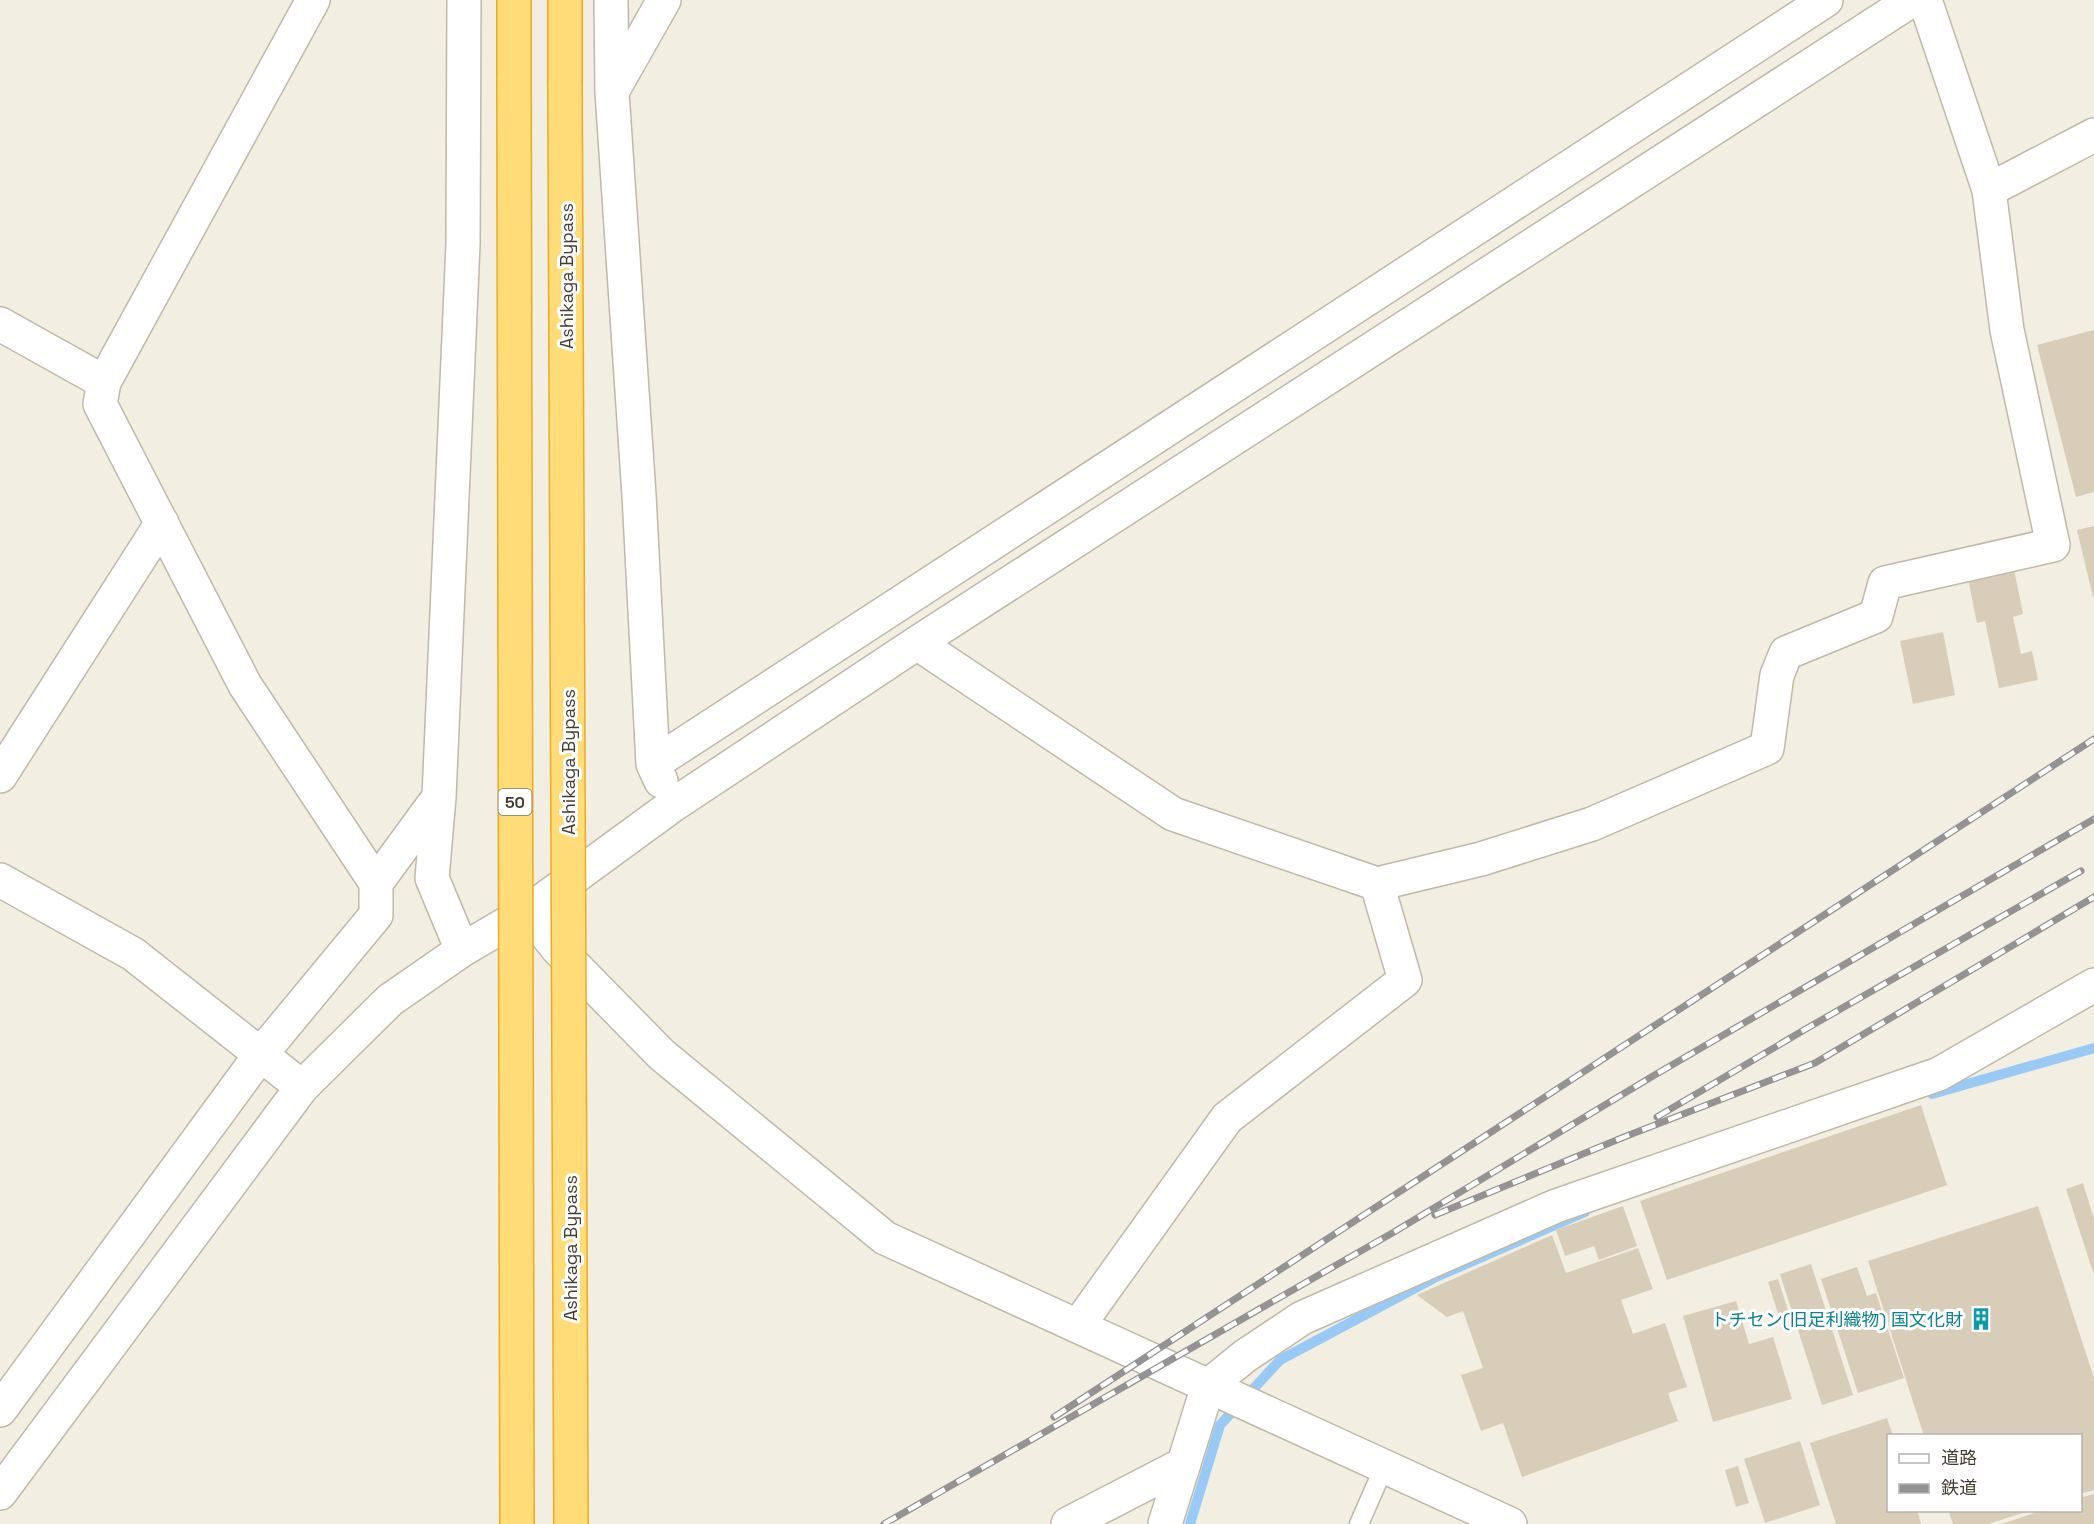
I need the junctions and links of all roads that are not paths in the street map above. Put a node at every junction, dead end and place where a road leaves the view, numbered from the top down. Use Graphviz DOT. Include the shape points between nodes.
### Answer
graph roads {
  1 [pos="313,0"];
  2 [pos="464,0"];
  3 [pos="514,0"];
  4 [pos="565,0"];
  5 [pos="610,0"];
  6 [pos="664,0"];
  7 [pos="1826,0"];
  8 [pos="1912,0"];
  9 [pos="1925,0"];
  10 [pos="612,92"];
  11 [pos="2094,135"];
  12 [pos="1989,190"];
  13 [pos="0,324"];
  14 [pos="104,382"];
  15 [pos="162,523"];
  16 [pos="917,644"];
  17 [pos="652,764"];
  18 [pos="0,776"];
  19 [pos="439,797"];
  20 [pos="674,805"];
  21 [pos="0,880"];
  22 [pos="376,883"];
  23 [pos="1377,884"];
  24 [pos="528,911"];
  25 [pos="462,950"];
  26 [pos="2094,985"];
  27 [pos="261,1054"];
  28 [pos="302,1088"];
  29 [pos="1078,1326"];
  30 [pos="1208,1386"];
  31 [pos="0,1410"];
  32 [pos="1184,1464"];
  33 [pos="1384,1467"];
  34 [pos="0,1493"];
  35 [pos="517,1524"];
  36 [pos="571,1524"];
  37 [pos="1068,1524"];
  38 [pos="1165,1524"];
  39 [pos="1359,1524"];
  40 [pos="1510,1524"];
  1 -- 14 [label="street"];
  2 -- 19 [label="street" via="463,244"];
  3 -- 35 [label="highway, 50, bridge"];
  4 -- 36 [label="highway, Ashikaga Bypass, bridge"];
  5 -- 10 [label="street"];
  6 -- 10 [label="street"];
  7 -- 17 [label="street"];
  8 -- 16 [label="street"];
  9 -- 12 [label="street"];
  10 -- 17 [label="street" via="639,495"];
  11 -- 12 [label="street"];
  12 -- 23 [label="street" via="2007,330 2053,545 1884,583 1876,616 1786,653 1777,675 1767,748 1592,824 1481,859"];
  13 -- 14 [label="street"];
  14 -- 15 [label="street" via="100,404"];
  15 -- 18 [label="street"];
  15 -- 22 [label="street" via="245,685"];
  16 -- 20 [label="street"];
  16 -- 23 [label="street" via="1173,814"];
  17 -- 20 [label="street"];
  19 -- 22 [label="street"];
  19 -- 25 [label="street" via="432,878"];
  20 -- 24 [label="street"];
  21 -- 27 [label="street" via="133,954"];
  22 -- 27 [label="street" via="376,915"];
  23 -- 29 [label="street" via="1405,980 1227,1118"];
  24 -- 25 [label="street"];
  24 -- 29 [label="street" via="557,948 662,1055 885,1238"];
  25 -- 28 [label="street" via="390,1000"];
  26 -- 30 [label="street" via="1939,1074 1556,1206 1302,1318"];
  27 -- 28 [label="street"];
  27 -- 31 [label="street"];
  28 -- 34 [label="street"];
  29 -- 30 [label="street"];
  30 -- 32 [label="street"];
  30 -- 33 [label="street"];
  32 -- 37 [label="street"];
  32 -- 38 [label="street"];
  33 -- 39 [label="lane"];
  33 -- 40 [label="street"];
}
